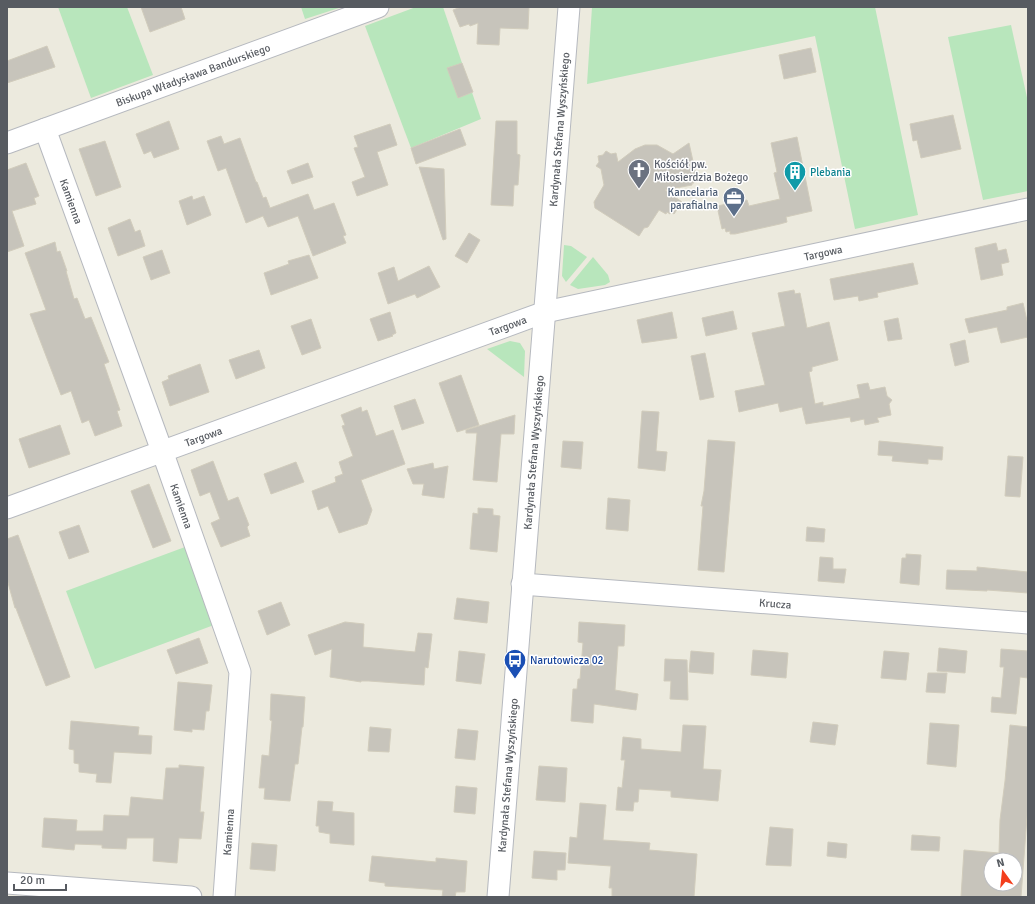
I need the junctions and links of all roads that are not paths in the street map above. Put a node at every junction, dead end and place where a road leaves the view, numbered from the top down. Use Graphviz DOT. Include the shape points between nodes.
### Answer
graph roads {
  1 [pos="378,7"];
  2 [pos="569,7"];
  3 [pos="45,129"];
  4 [pos="7,143"];
  5 [pos="1028,209"];
  6 [pos="545,312"];
  7 [pos="163,452"];
  8 [pos="7,508"];
  9 [pos="522,584"];
  10 [pos="1028,622"];
  11 [pos="7,883"];
  12 [pos="191,897"];
  13 [pos="224,897"];
  14 [pos="498,897"];
  1 -- 3 [label="street, Biskupa Władysława Bandurskiego"];
  2 -- 6 [label="street, Kardynała Stefana Wyszyńskiego"];
  3 -- 4 [label="street, Biskupa Władysława Bandurskiego"];
  3 -- 7 [label="street, Kamienna"];
  5 -- 6 [label="street, Targowa"];
  6 -- 7 [label="street, Targowa"];
  6 -- 9 [label="street, Kardynała Stefana Wyszyńskiego"];
  7 -- 8 [label="street, Targowa"];
  7 -- 13 [label="street, Kamienna" via="240,672"];
  9 -- 10 [label="street, Krucza"];
  9 -- 14 [label="street, Kardynała Stefana Wyszyńskiego"];
  11 -- 12 [label="street"];
}
